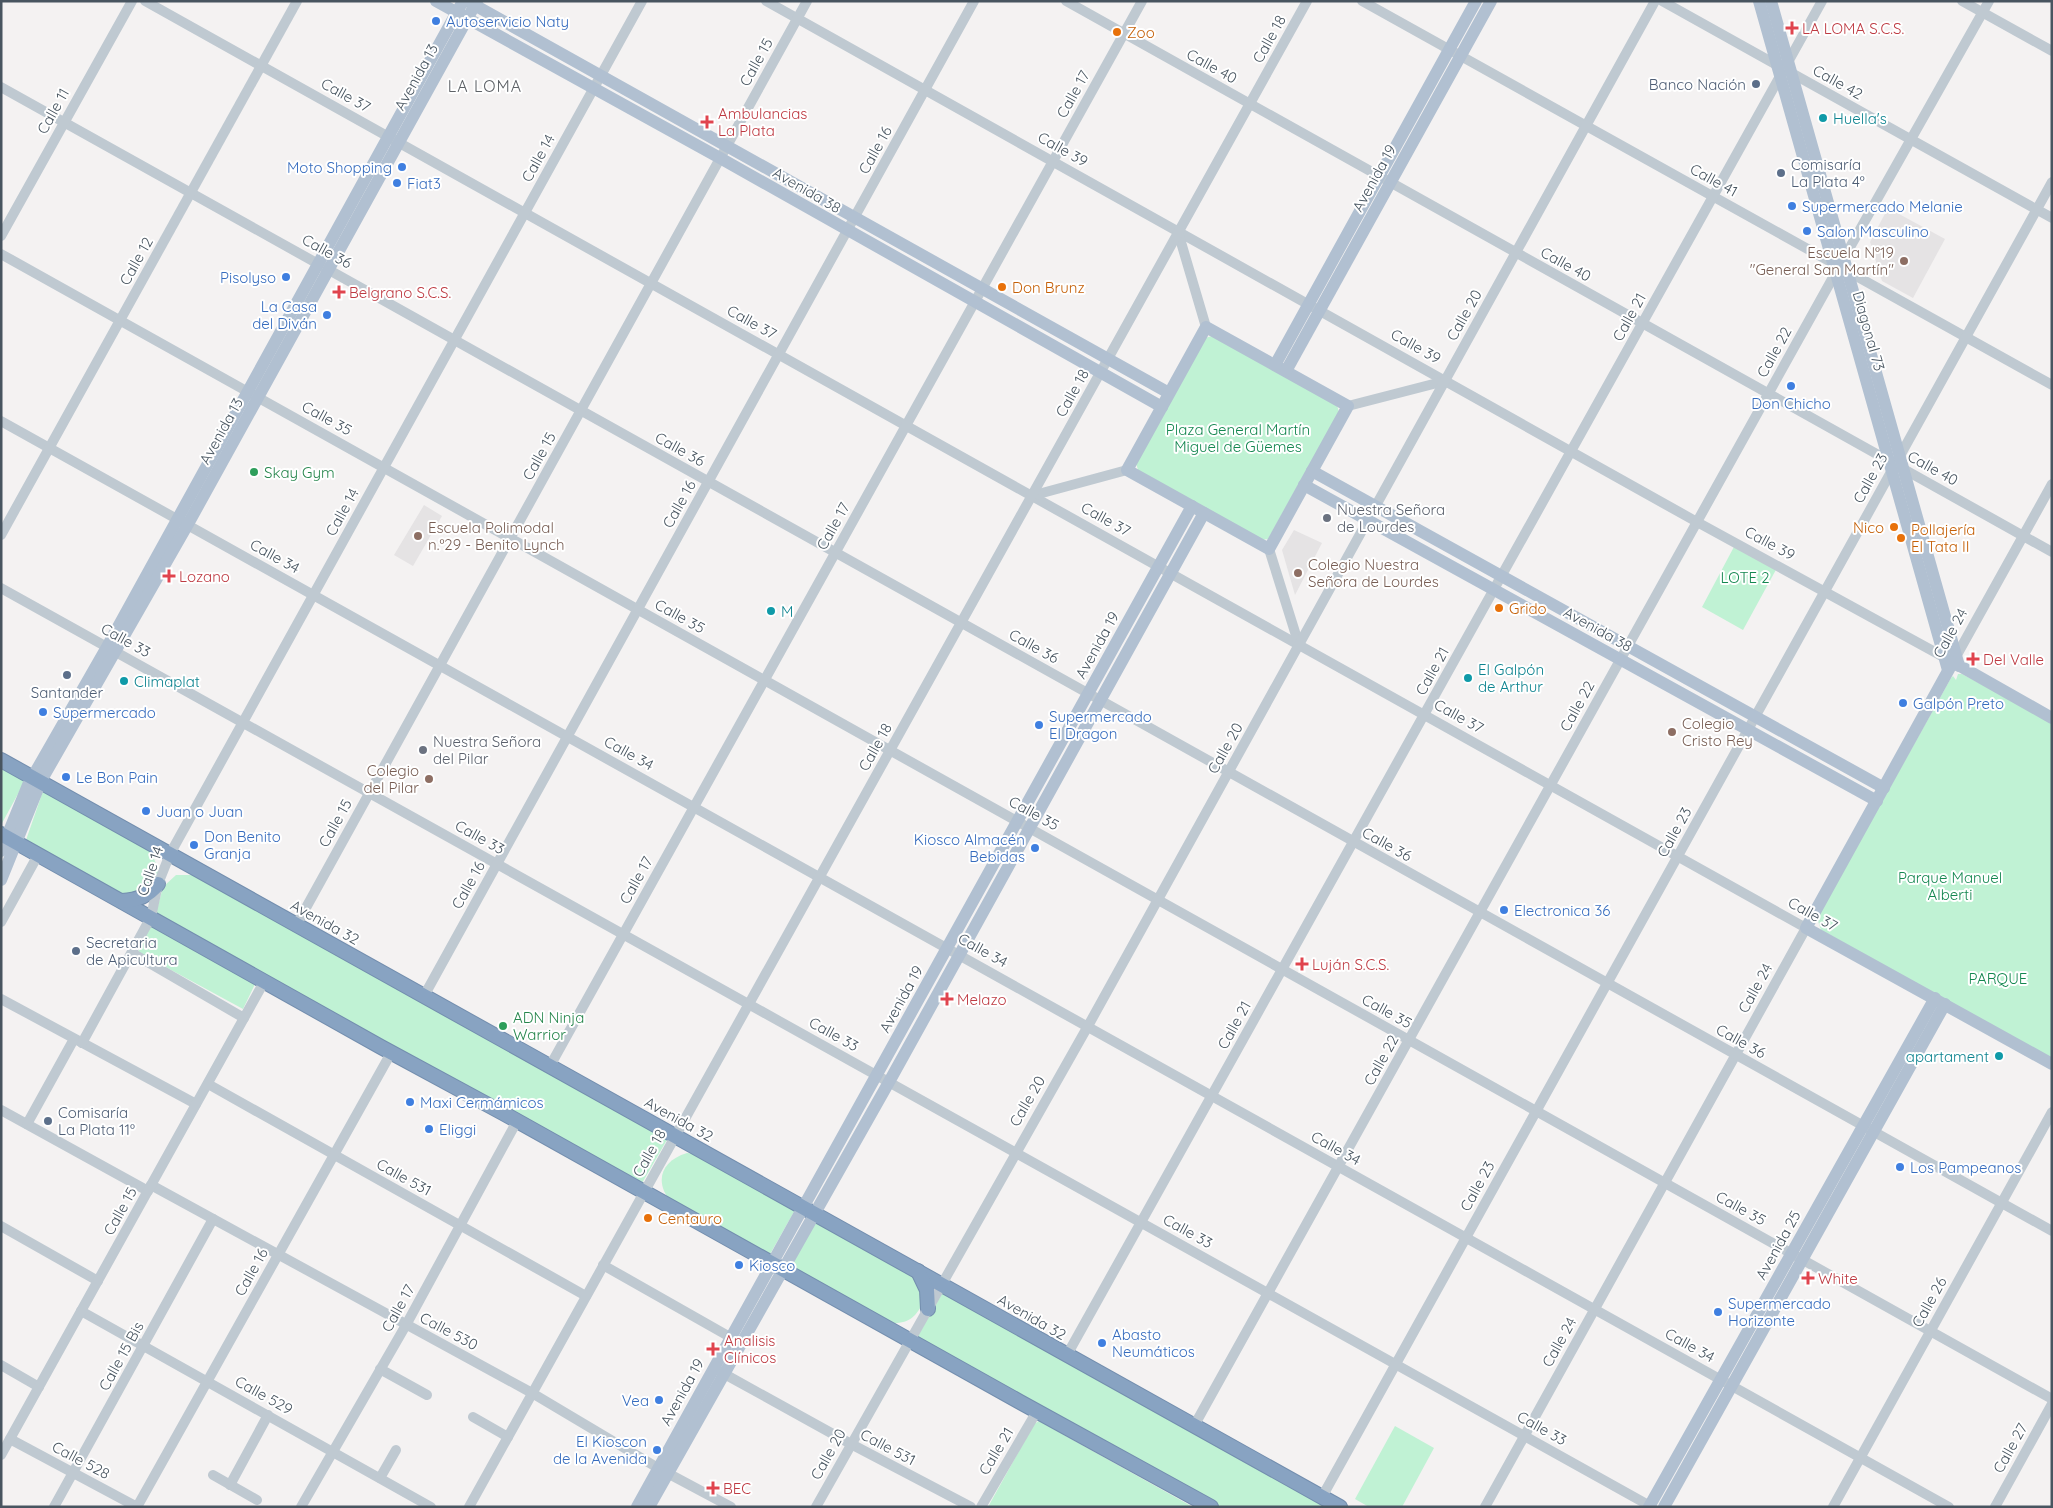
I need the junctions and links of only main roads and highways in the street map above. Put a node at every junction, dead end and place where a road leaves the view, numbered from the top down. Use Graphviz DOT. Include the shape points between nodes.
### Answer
graph roads {
  1 [pos="436,1"];
  2 [pos="1476,1"];
  3 [pos="1490,1"];
  4 [pos="1759,1"];
  5 [pos="1771,1"];
  6 [pos="471,2"];
  7 [pos="462,16"];
  8 [pos="1784,70"];
  9 [pos="1314,308"];
  10 [pos="1280,368"];
  11 [pos="1169,393"];
  12 [pos="1162,407"];
  13 [pos="1312,471"];
  14 [pos="1304,485"];
  15 [pos="1192,506"];
  16 [pos="1204,513"];
  17 [pos="1952,662"];
  18 [pos="2052,718"];
  19 [pos="1,760"];
  20 [pos="37,779"];
  21 [pos="1884,788"];
  22 [pos="1877,801"];
  23 [pos="6,839"];
  24 [pos="1,850"];
  25 [pos="1,880"];
  26 [pos="158,884"];
  27 [pos="122,901"];
  28 [pos="1806,928"];
  29 [pos="1940,1001"];
  30 [pos="2052,1064"];
  31 [pos="809,1211"];
  32 [pos="778,1266"];
  33 [pos="918,1271"];
  34 [pos="928,1309"];
  35 [pos="719,1371"];
  36 [pos="1727,1383"];
  37 [pos="663,1470"];
  38 [pos="1650,1506"];
  39 [pos="637,1507"];
  40 [pos="649,1507"];
  41 [pos="1211,1507"];
  42 [pos="1340,1507"];
  43 [pos="1664,1507"];
  1 -- 7 [label="main road, Avenida 38"];
  2 -- 9 [label="main road, Avenida 19" via="1379,176"];
  3 -- 9 [label="main road, Avenida 19" via="1390,183"];
  4 -- 8 [label="main road, Diagonal 73"];
  5 -- 8 [label="main road, Diagonal 73"];
  6 -- 7 [label="main road, Avenida 13"];
  6 -- 11 [label="main road, Avenida 38"];
  7 -- 12 [label="main road, Avenida 38"];
  7 -- 20 [label="main road, Avenida 13"];
  8 -- 17 [label="main road, Diagonal 73"];
  9 -- 10 [label="main road, Avenida 19"];
  10 -- 11 [label="main road" via="1206,327"];
  10 -- 13 [label="main road" via="1348,406"];
  11 -- 12 [label="main road"];
  12 -- 15 [label="main road" via="1127,470"];
  13 -- 14 [label="main road"];
  13 -- 21 [label="main road, Avenida 38"];
  14 -- 16 [label="main road" via="1269,549"];
  14 -- 22 [label="main road, Avenida 38"];
  15 -- 16 [label="main road"];
  15 -- 31 [label="main road, Avenida 19" via="877,1076"];
  16 -- 31 [label="main road, Avenida 19" via="889,1082"];
  17 -- 18 [label="main road, Calle 39"];
  17 -- 21 [label="main road, Calle 24"];
  19 -- 20 [label="highway, Avenida 32"];
  20 -- 23 [label="main road, Avenida 13"];
  20 -- 31 [label="highway, Avenida 32"];
  21 -- 22 [label="main road, Calle 24"];
  22 -- 28 [label="main road, Calle 24"];
  23 -- 24 [label="main road, Avenida 13"];
  23 -- 25 [label="main road, Avenida 13"];
  23 -- 27 [label="highway"];
  26 -- 27 [label="highway" via="143,897"];
  27 -- 32 [label="highway"];
  28 -- 29 [label="main road, Calle 37"];
  29 -- 30 [label="main road, Calle 37"];
  29 -- 36 [label="main road, Avenida 25"];
  31 -- 32 [label="main road, Avenida 19"];
  31 -- 33 [label="highway, Avenida 32"];
  32 -- 35 [label="main road, Avenida 19"];
  32 -- 35 [label="main road, Avenida 19" via="730,1337"];
  32 -- 41 [label="highway"];
  33 -- 34 [label="highway" via="927,1290"];
  33 -- 42 [label="highway, Avenida 32"];
  35 -- 37 [label="main road, Avenida 19"];
  36 -- 38 [label="main road, Avenida 25"];
  36 -- 43 [label="main road, Avenida 25"];
  37 -- 39 [label="main road, Avenida 19"];
  37 -- 40 [label="main road, Avenida 19"];
}
